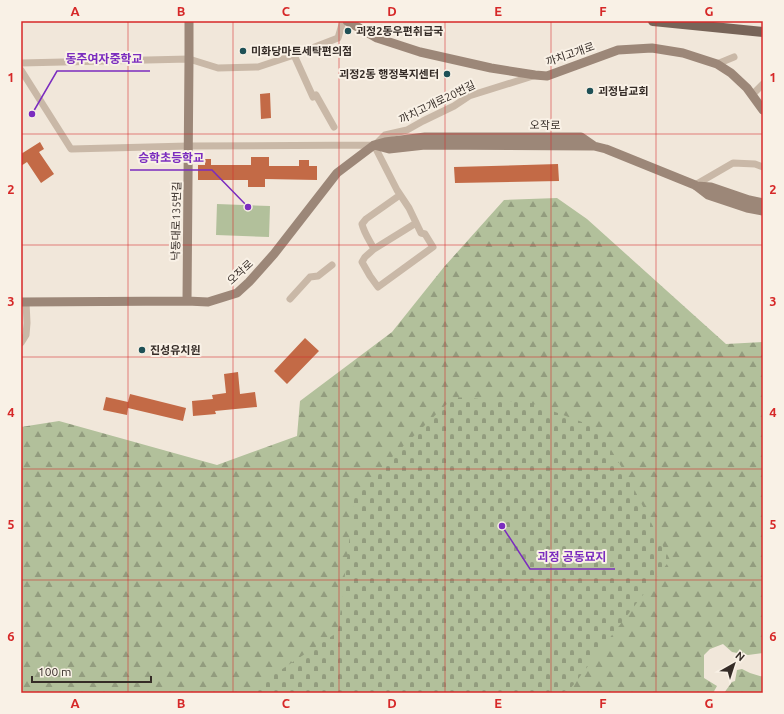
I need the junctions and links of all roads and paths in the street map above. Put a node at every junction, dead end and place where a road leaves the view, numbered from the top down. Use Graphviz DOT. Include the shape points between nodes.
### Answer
graph roads {
  1 [pos="189,21"];
  2 [pos="343,21"];
  3 [pos="347,21"];
  4 [pos="653,21"];
  5 [pos="763,32"];
  6 [pos="294,55"];
  7 [pos="734,57"];
  8 [pos="189,59"];
  9 [pos="21,63"];
  10 [pos="717,64"];
  11 [pos="21,70"];
  12 [pos="535,75"];
  13 [pos="763,84"];
  14 [pos="752,95"];
  15 [pos="763,110"];
  16 [pos="334,127"];
  17 [pos="374,145"];
  18 [pos="188,146"];
  19 [pos="763,167"];
  20 [pos="695,186"];
  21 [pos="400,195"];
  22 [pos="763,203"];
  23 [pos="763,212"];
  24 [pos="416,223"];
  25 [pos="374,249"];
  26 [pos="332,265"];
  27 [pos="290,299"];
  28 [pos="187,301"];
  29 [pos="24,302"];
  30 [pos="21,344"];
  1 -- 8 [label="street, 낙동대로135번길"];
  2 -- 6 [label="street" via="338,38"];
  3 -- 12 [label="street, 까치고개로" via="377,38 420,52"];
  4 -- 5 [label="main road"];
  6 -- 8 [label="street" via="258,67 218,68"];
  6 -- 16 [label="street" via="313,97 316,95"];
  7 -- 10 [label="street"];
  8 -- 9 [label="street"];
  8 -- 18 [label="street, 낙동대로135번길"];
  10 -- 12 [label="street, 까치고개로" via="683,54 645,48 618,50 547,76"];
  10 -- 14 [label="street, 까치고개로"];
  11 -- 18 [label="street" via="71,149"];
  12 -- 17 [label="street, 까치고개로20번길" via="469,96 407,130 385,135"];
  13 -- 14 [label="street"];
  14 -- 15 [label="street, 까치고개로"];
  17 -- 18 [label="street"];
  17 -- 20 [label="street, 오작로" via="389,149 425,146 594,146"];
  17 -- 21 [label="street"];
  17 -- 28 [label="street, 오작로" via="336,173 274,254 237,293 208,302"];
  18 -- 28 [label="street, 낙동대로135번길"];
  19 -- 20 [label="street" via="733,163"];
  20 -- 22 [label="street, 오작로" via="711,187"];
  20 -- 23 [label="street, 오작로" via="708,195"];
  21 -- 24 [label="street"];
  21 -- 25 [label="street" via="362,224"];
  24 -- 25 [label="street"];
  24 -- 25 [label="street" via="433,247 378,287 362,262"];
  26 -- 27 [label="street" via="318,276 310,277"];
  28 -- 29 [label="street, 오작로"];
  29 -- 30 [label="street" via="27,323 26,335"];
}
